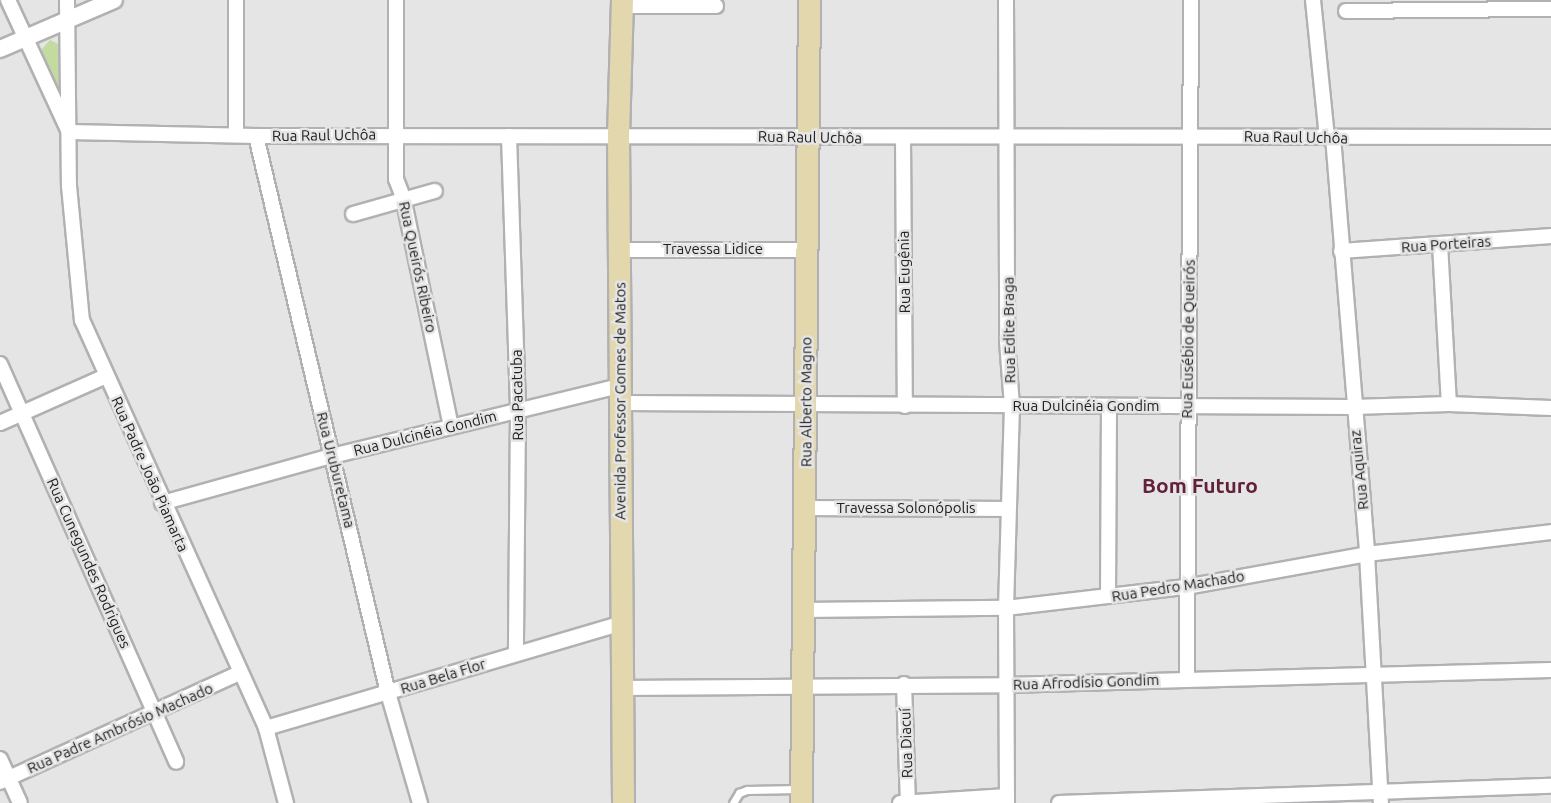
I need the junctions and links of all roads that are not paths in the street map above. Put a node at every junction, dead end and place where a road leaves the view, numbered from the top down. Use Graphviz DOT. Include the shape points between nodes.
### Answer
graph roads {
  1 [pos="8,0"];
  2 [pos="67,0"];
  3 [pos="114,0"];
  4 [pos="236,0"];
  5 [pos="396,0"];
  6 [pos="809,0"];
  7 [pos="1006,0"];
  8 [pos="1191,0"];
  9 [pos="1313,0"];
  10 [pos="622,3"];
  11 [pos="1476,5"];
  12 [pos="716,6"];
  13 [pos="1551,9"];
  14 [pos="1346,11"];
  15 [pos="67,20"];
  16 [pos="24,37"];
  17 [pos="0,49"];
  18 [pos="69,132"];
  19 [pos="394,134"];
  20 [pos="236,135"];
  21 [pos="618,135"];
  22 [pos="1005,135"];
  23 [pos="256,136"];
  24 [pos="509,136"];
  25 [pos="807,136"];
  26 [pos="1192,136"];
  27 [pos="1330,137"];
  28 [pos="1551,137"];
  29 [pos="903,138"];
  30 [pos="435,191"];
  31 [pos="404,197"];
  32 [pos="353,214"];
  33 [pos="1551,236"];
  34 [pos="1440,244"];
  35 [pos="620,250"];
  36 [pos="806,250"];
  37 [pos="1341,251"];
  38 [pos="0,364"];
  39 [pos="106,376"];
  40 [pos="620,395"];
  41 [pos="804,403"];
  42 [pos="1449,404"];
  43 [pos="1186,405"];
  44 [pos="906,406"];
  45 [pos="1011,406"];
  46 [pos="1109,406"];
  47 [pos="1353,407"];
  48 [pos="1551,408"];
  49 [pos="518,411"];
  50 [pos="22,413"];
  51 [pos="0,423"];
  52 [pos="451,426"];
  53 [pos="332,456"];
  54 [pos="162,503"];
  55 [pos="805,507"];
  56 [pos="1008,509"];
  57 [pos="1551,532"];
  58 [pos="1367,554"];
  59 [pos="1186,587"];
  60 [pos="1108,596"];
  61 [pos="1006,608"];
  62 [pos="802,610"];
  63 [pos="620,624"];
  64 [pos="516,654"];
  65 [pos="1551,670"];
  66 [pos="240,673"];
  67 [pos="1374,677"];
  68 [pos="1187,678"];
  69 [pos="904,684"];
  70 [pos="802,685"];
  71 [pos="1007,685"];
  72 [pos="621,688"];
  73 [pos="388,693"];
  74 [pos="153,712"];
  75 [pos="266,728"];
  76 [pos="0,759"];
  77 [pos="176,762"];
  78 [pos="4,780"];
  79 [pos="1551,786"];
  80 [pos="801,796"];
  81 [pos="1381,798"];
  82 [pos="1007,800"];
  83 [pos="908,802"];
  84 [pos="20,803"];
  85 [pos="286,803"];
  86 [pos="420,803"];
  87 [pos="623,803"];
  88 [pos="733,803"];
  89 [pos="900,803"];
  90 [pos="1059,803"];
  1 -- 16 [label="street, Rua Padre João Piamarta"];
  2 -- 15 [label="street, Rua Padre João Piamarta"];
  3 -- 15 [label="street"];
  4 -- 20 [label="street"];
  5 -- 19 [label="street, Rua Queirós Ribeiro"];
  6 -- 25 [label="main road, Rua Alberto Magno"];
  7 -- 22 [label="street, Rua Edite Braga"];
  8 -- 26 [label="street, Rua Eusébio de Queirós"];
  9 -- 27 [label="street, Rua Aquiraz"];
  10 -- 12 [label="street"];
  10 -- 21 [label="main road, Avenida Professor Gomes de Matos"];
  11 -- 13 [label="street"];
  11 -- 14 [label="street"];
  15 -- 16 [label="street"];
  15 -- 18 [label="street, Rua Padre João Piamarta"];
  16 -- 17 [label="street"];
  16 -- 18 [label="street, Rua Padre João Piamarta"];
  18 -- 20 [label="street, Rua Raul Uchôa"];
  18 -- 39 [label="street, Rua Padre João Piamarta" via="69,186 82,320"];
  19 -- 23 [label="street, Rua Raul Uchôa"];
  19 -- 24 [label="street, Rua Raul Uchôa"];
  19 -- 31 [label="street, Rua Queirós Ribeiro" via="396,179"];
  20 -- 23 [label="street, Rua Raul Uchôa"];
  21 -- 24 [label="street, Rua Raul Uchôa"];
  21 -- 25 [label="street, Rua Raul Uchôa"];
  21 -- 35 [label="main road, Avenida Professor Gomes de Matos"];
  22 -- 26 [label="street, Rua Raul Uchôa"];
  22 -- 29 [label="street, Rua Raul Uchôa"];
  22 -- 45 [label="street, Rua Edite Braga"];
  23 -- 53 [label="street, Rua Uruburetama"];
  24 -- 49 [label="street, Rua Pacatuba"];
  25 -- 29 [label="street, Rua Raul Uchôa"];
  25 -- 36 [label="main road, Rua Alberto Magno"];
  26 -- 27 [label="street, Rua Raul Uchôa"];
  26 -- 43 [label="street, Rua Eusébio de Queirós"];
  27 -- 28 [label="street, Rua Raul Uchôa"];
  27 -- 37 [label="street, Rua Aquiraz"];
  29 -- 44 [label="street, Rua Eugênia"];
  30 -- 31 [label="street"];
  31 -- 32 [label="street"];
  31 -- 52 [label="street, Rua Queirós Ribeiro"];
  33 -- 34 [label="street, Rua Porteiras"];
  34 -- 37 [label="street, Rua Porteiras"];
  34 -- 42 [label="street"];
  35 -- 36 [label="street, Travessa Lidice"];
  35 -- 40 [label="main road, Avenida Professor Gomes de Matos"];
  36 -- 41 [label="main road, Rua Alberto Magno"];
  37 -- 47 [label="street, Rua Aquiraz"];
  38 -- 50 [label="street, Rua Cunegundes Rodrigues"];
  39 -- 50 [label="street"];
  39 -- 54 [label="street, Rua Padre João Piamarta"];
  40 -- 41 [label="street, Rua Dulcinéia Gondim"];
  40 -- 49 [label="street, Rua Dulcinéia Gondim"];
  40 -- 63 [label="main road, Avenida Professor Gomes de Matos"];
  41 -- 44 [label="street, Rua Dulcinéia Gondim"];
  41 -- 55 [label="main road, Rua Alberto Magno"];
  42 -- 47 [label="street, Rua Dulcinéia Gondim"];
  42 -- 48 [label="street, Rua Dulcinéia Gondim"];
  43 -- 46 [label="street, Rua Dulcinéia Gondim"];
  43 -- 47 [label="street, Rua Dulcinéia Gondim"];
  43 -- 59 [label="street, Rua Eusébio de Queirós"];
  44 -- 45 [label="street, Rua Dulcinéia Gondim"];
  45 -- 46 [label="street, Rua Dulcinéia Gondim"];
  45 -- 56 [label="street, Rua Edite Braga"];
  46 -- 60 [label="street"];
  47 -- 58 [label="street, Rua Aquiraz"];
  49 -- 52 [label="street, Rua Dulcinéia Gondim"];
  49 -- 64 [label="street, Rua Pacatuba"];
  50 -- 51 [label="street"];
  50 -- 74 [label="street, Rua Cunegundes Rodrigues"];
  52 -- 53 [label="street, Rua Dulcinéia Gondim"];
  53 -- 54 [label="street, Rua Dulcinéia Gondim"];
  53 -- 73 [label="street, Rua Uruburetama"];
  54 -- 66 [label="street, Rua Padre João Piamarta"];
  55 -- 56 [label="street, Travessa Solonópolis"];
  55 -- 62 [label="main road, Rua Alberto Magno"];
  56 -- 61 [label="street, Rua Edite Braga"];
  57 -- 58 [label="street, Rua Pedro Machado"];
  58 -- 59 [label="street, Rua Pedro Machado"];
  58 -- 67 [label="street, Rua Aquiraz"];
  59 -- 60 [label="street, Rua Pedro Machado"];
  59 -- 68 [label="street, Rua Eusébio de Queirós"];
  60 -- 61 [label="street, Rua Pedro Machado"];
  61 -- 62 [label="street, Rua Pedro Machado"];
  61 -- 71 [label="street, Rua Edite Braga"];
  62 -- 70 [label="main road, Rua Alberto Magno"];
  63 -- 64 [label="street, Rua Bela Flor"];
  63 -- 72 [label="main road, Avenida Professor Gomes de Matos"];
  64 -- 73 [label="street, Rua Bela Flor"];
  65 -- 67 [label="street, Rua Afrodísio Gondim"];
  66 -- 74 [label="street, Rua Padre Ambrósio Machado"];
  66 -- 75 [label="street, Rua Padre João Piamarta"];
  67 -- 68 [label="street, Rua Afrodísio Gondim"];
  67 -- 81 [label="street, Rua Aquiraz"];
  68 -- 71 [label="street, Rua Afrodísio Gondim"];
  69 -- 70 [label="street, Rua Afrodísio Gondim"];
  69 -- 71 [label="street, Rua Afrodísio Gondim"];
  69 -- 83 [label="street, Rua Diacuí"];
  70 -- 72 [label="street, Rua Afrodísio Gondim"];
  70 -- 80 [label="main road, Rua Alberto Magno"];
  71 -- 82 [label="street, Rua Edite Braga"];
  72 -- 87 [label="main road, Avenida Professor Gomes de Matos"];
  73 -- 75 [label="street, Rua Bela Flor"];
  73 -- 86 [label="street, Rua Uruburetama"];
  74 -- 77 [label="street, Rua Cunegundes Rodrigues"];
  74 -- 78 [label="street, Rua Padre Ambrósio Machado"];
  75 -- 85 [label="street, Rua Padre João Piamarta"];
  76 -- 78 [label="street"];
  78 -- 84 [label="street"];
  79 -- 81 [label="street"];
  80 -- 88 [label="lane" via="747,790"];
  81 -- 90 [label="street"];
  82 -- 83 [label="street"];
  83 -- 89 [label="street"];
}
